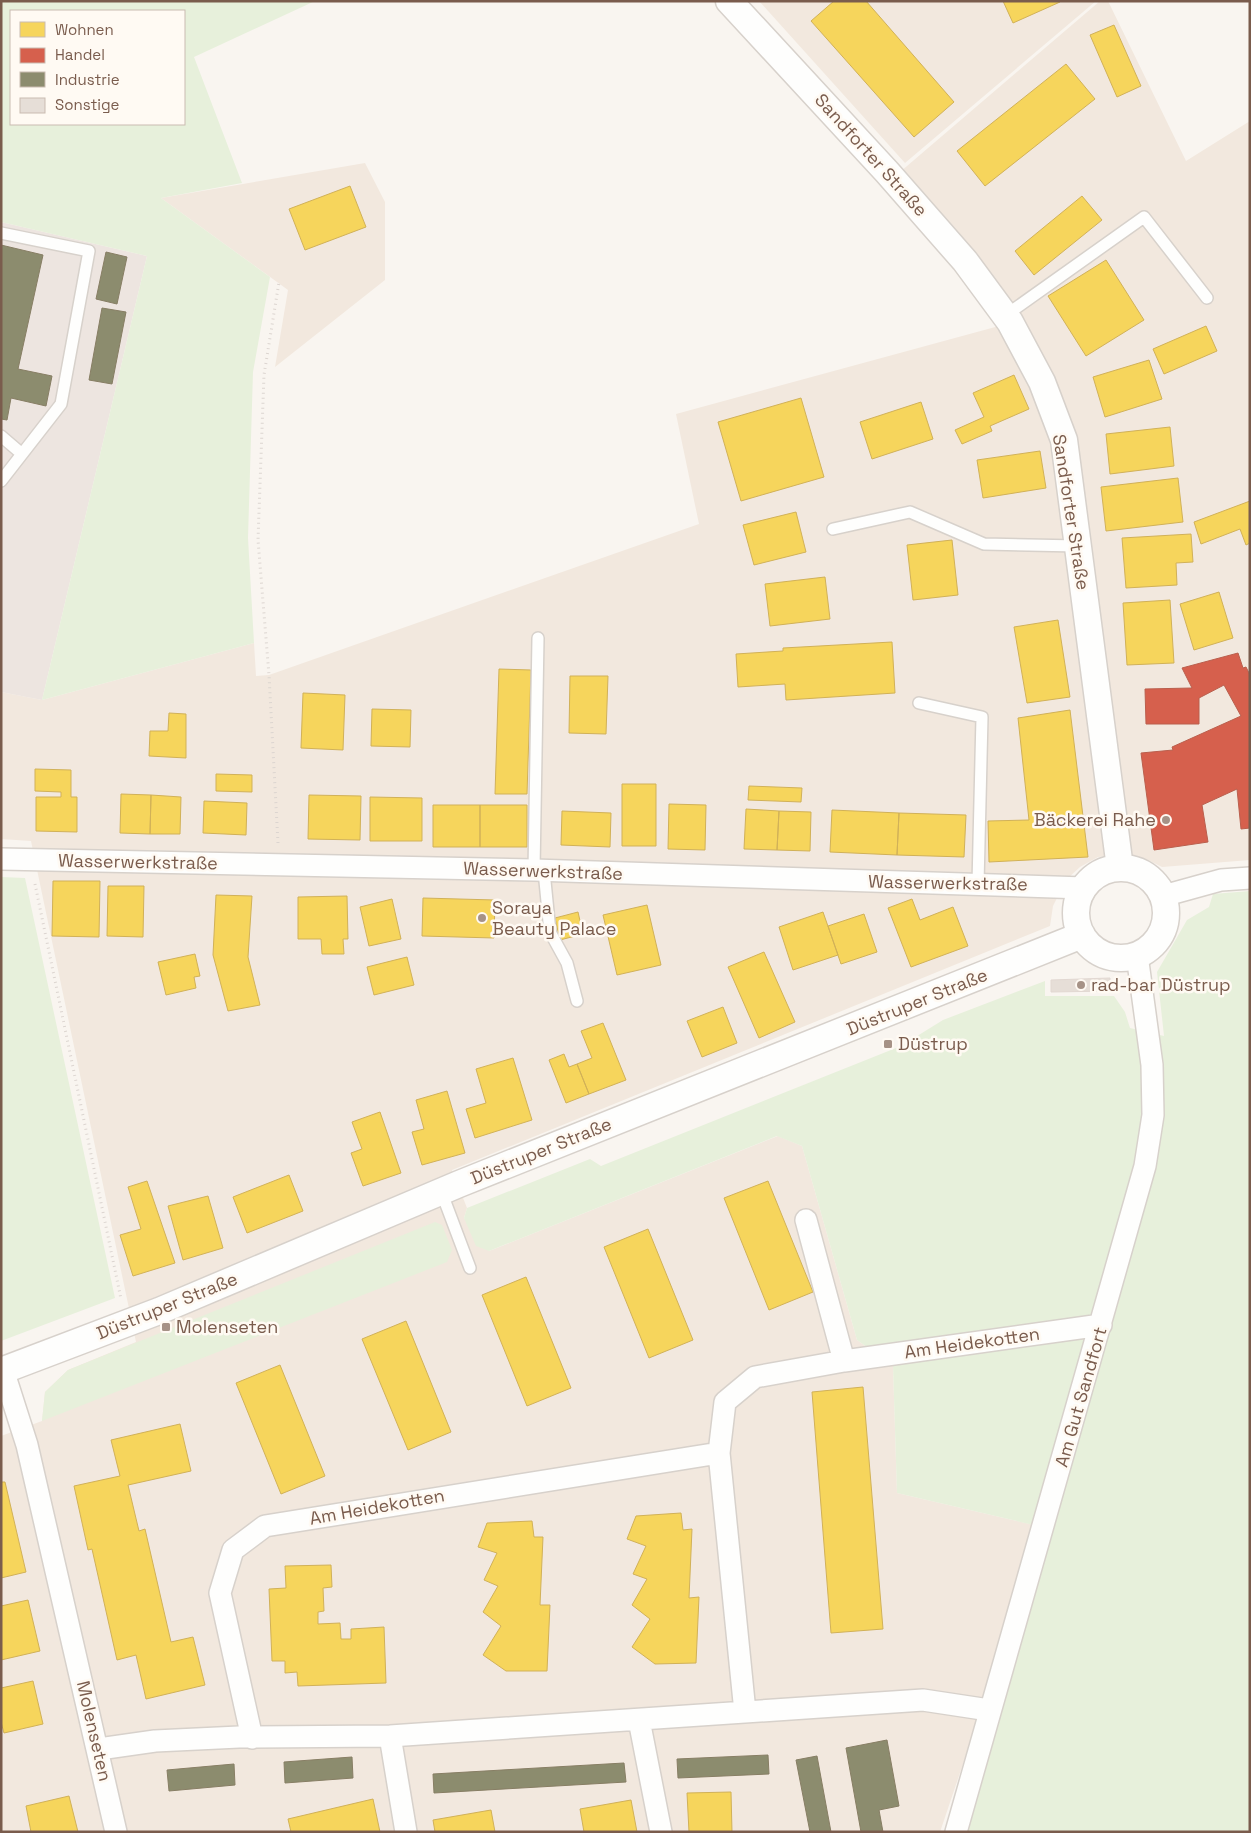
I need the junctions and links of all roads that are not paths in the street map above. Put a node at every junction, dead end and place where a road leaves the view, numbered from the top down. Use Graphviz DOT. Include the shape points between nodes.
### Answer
graph roads {
  1 [pos="729,1"];
  2 [pos="1,233"];
  3 [pos="1207,298"];
  4 [pos="1006,315"];
  5 [pos="1,436"];
  6 [pos="22,454"];
  7 [pos="1,481"];
  8 [pos="833,529"];
  9 [pos="1078,546"];
  10 [pos="538,638"];
  11 [pos="919,703"];
  12 [pos="1,859"];
  13 [pos="1120,868"];
  14 [pos="539,871"];
  15 [pos="1250,878"];
  16 [pos="978,884"];
  17 [pos="1084,888"];
  18 [pos="1163,896"];
  19 [pos="1082,935"];
  20 [pos="1136,955"];
  21 [pos="577,1001"];
  22 [pos="441,1191"];
  23 [pos="806,1220"];
  24 [pos="470,1268"];
  25 [pos="1101,1325"];
  26 [pos="844,1361"];
  27 [pos="2,1371"];
  28 [pos="719,1453"];
  29 [pos="989,1710"];
  30 [pos="745,1712"];
  31 [pos="639,1720"];
  32 [pos="390,1736"];
  33 [pos="252,1738"];
  34 [pos="99,1750"];
  35 [pos="116,1832"];
  36 [pos="406,1832"];
  37 [pos="661,1832"];
  38 [pos="956,1832"];
  1 -- 4 [label="street, Sandforter Straße" via="887,172 965,261"];
  2 -- 6 [label="lane" via="90,251 61,404"];
  3 -- 4 [label="lane" via="1144,217"];
  4 -- 9 [label="street, Sandforter Straße" via="1042,382 1064,440"];
  5 -- 6 [label="lane"];
  6 -- 7 [label="lane"];
  8 -- 9 [label="lane" via="910,512 984,544"];
  9 -- 13 [label="street, Sandforter Straße"];
  10 -- 14 [label="lane"];
  11 -- 16 [label="lane" via="982,717"];
  12 -- 14 [label="street, Wasserwerkstraße"];
  13 -- 17 [label="street" via="1106,870"];
  13 -- 18 [label="street" via="1146,875"];
  14 -- 16 [label="street, Wasserwerkstraße"];
  14 -- 21 [label="lane" via="550,932 566,963"];
  15 -- 18 [label="street" via="1221,880"];
  16 -- 17 [label="street, Wasserwerkstraße"];
  17 -- 19 [label="street" via="1076,911"];
  18 -- 20 [label="street" via="1166,910 1162,931 1149,948"];
  19 -- 20 [label="street" via="1100,952 1112,957"];
  19 -- 22 [label="street, Düstruper Straße"];
  20 -- 25 [label="street, Am Gut Sandfort" via="1152,1065 1153,1115 1144,1166"];
  22 -- 24 [label="lane"];
  22 -- 27 [label="street, Düstruper Straße" via="126,1324"];
  23 -- 26 [label="street"];
  25 -- 26 [label="street, Am Heidekotten"];
  25 -- 29 [label="street, Am Gut Sandfort"];
  26 -- 28 [label="street, Am Heidekotten" via="755,1377 725,1402"];
  27 -- 34 [label="street, Molenseten" via="27,1445"];
  28 -- 30 [label="street, Am Heidekotten"];
  28 -- 33 [label="street, Am Heidekotten" via="265,1526 233,1550 220,1593"];
  29 -- 30 [label="street" via="923,1700"];
  29 -- 38 [label="street, Am Gut Sandfort"];
  30 -- 31 [label="street"];
  31 -- 32 [label="street"];
  31 -- 37 [label="street"];
  32 -- 33 [label="street"];
  32 -- 36 [label="street"];
  33 -- 34 [label="street" via="155,1741"];
  34 -- 35 [label="street, Molenseten"];
}
